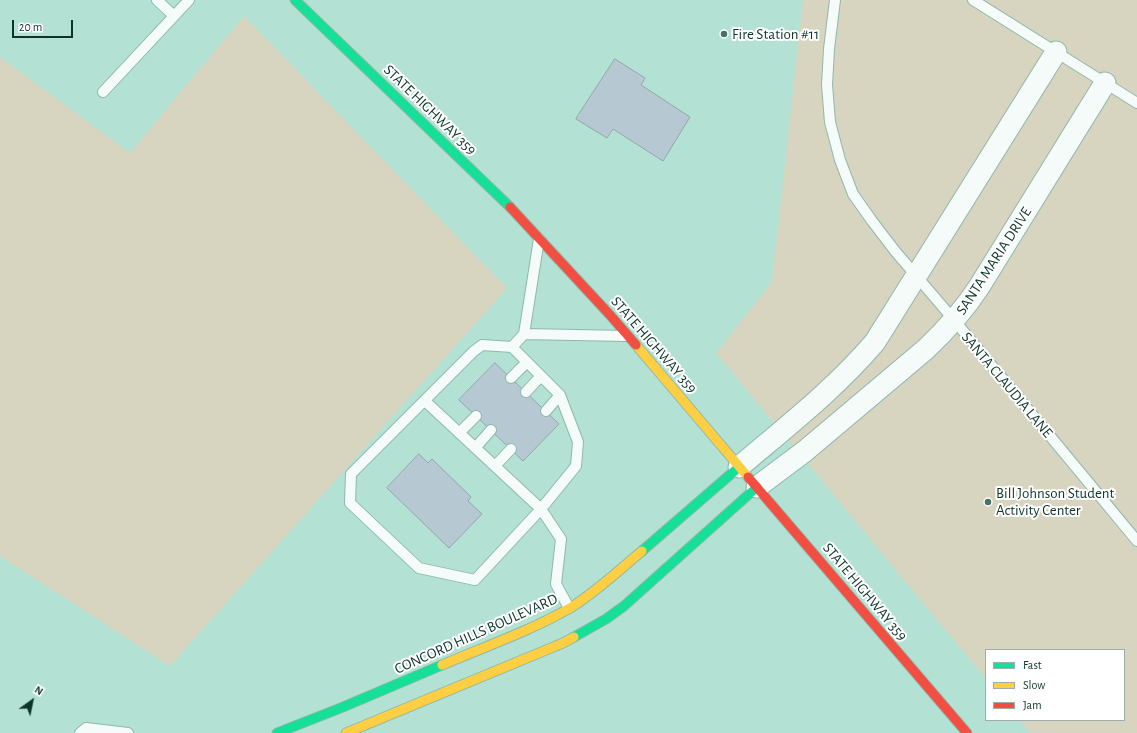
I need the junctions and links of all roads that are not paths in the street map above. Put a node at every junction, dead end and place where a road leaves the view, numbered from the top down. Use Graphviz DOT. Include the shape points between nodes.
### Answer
graph roads {
  1 [pos="157,0"];
  2 [pos="189,0"];
  3 [pos="295,0"];
  4 [pos="835,0"];
  5 [pos="973,0"];
  6 [pos="174,16"];
  7 [pos="1056,52"];
  8 [pos="1105,83"];
  9 [pos="103,92"];
  10 [pos="1137,103"];
  11 [pos="539,239"];
  12 [pos="917,276"];
  13 [pos="954,320"];
  14 [pos="524,334"];
  15 [pos="628,336"];
  16 [pos="512,347"];
  17 [pos="527,362"];
  18 [pos="541,376"];
  19 [pos="511,378"];
  20 [pos="526,392"];
  21 [pos="560,395"];
  22 [pos="424,401"];
  23 [pos="546,411"];
  24 [pos="476,416"];
  25 [pos="491,430"];
  26 [pos="459,433"];
  27 [pos="475,448"];
  28 [pos="511,449"];
  29 [pos="495,466"];
  30 [pos="739,467"];
  31 [pos="757,487"];
  32 [pos="541,509"];
  33 [pos="1137,542"];
  34 [pos="571,611"];
  35 [pos="343,707"];
  36 [pos="351,732"];
  37 [pos="80,733"];
  38 [pos="128,733"];
  39 [pos="277,733"];
  40 [pos="967,733"];
  1 -- 6 [label="lane"];
  2 -- 6 [label="lane"];
  3 -- 11 [label="street, STATE HIGHWAY 359"];
  4 -- 12 [label="lane, SANTA CLAUDIA LANE" via="827,85 830,122 840,160 854,194 876,227"];
  5 -- 7 [label="lane"];
  6 -- 9 [label="lane"];
  7 -- 8 [label="lane"];
  7 -- 12 [label="street"];
  8 -- 10 [label="lane"];
  8 -- 13 [label="street, SANTA MARIA DRIVE" via="979,288"];
  11 -- 14 [label="lane"];
  11 -- 15 [label="street, STATE HIGHWAY 359"];
  12 -- 13 [label="lane, SANTA CLAUDIA LANE"];
  12 -- 30 [label="street" via="875,342 859,360 836,384"];
  13 -- 31 [label="street, SANTA MARIA DRIVE" via="926,349 805,451"];
  13 -- 33 [label="lane, SANTA CLAUDIA LANE"];
  14 -- 15 [label="lane"];
  14 -- 16 [label="lane"];
  15 -- 30 [label="street, STATE HIGHWAY 359"];
  16 -- 17 [label="lane"];
  16 -- 22 [label="lane" via="482,345"];
  17 -- 18 [label="lane"];
  17 -- 19 [label="lane"];
  18 -- 20 [label="lane"];
  18 -- 21 [label="lane"];
  21 -- 23 [label="lane"];
  21 -- 32 [label="lane" via="578,442 576,466"];
  22 -- 26 [label="lane"];
  22 -- 32 [label="lane" via="351,474 350,489 350,503 419,568 475,580"];
  24 -- 26 [label="lane"];
  25 -- 27 [label="lane"];
  26 -- 27 [label="lane"];
  27 -- 29 [label="lane"];
  28 -- 29 [label="lane"];
  29 -- 32 [label="lane"];
  30 -- 31 [label="street, STATE HIGHWAY 359"];
  30 -- 34 [label="street, CONCORD HILLS BOULEVARD"];
  31 -- 36 [label="street" via="624,606 606,619 583,628 563,643"];
  31 -- 40 [label="street, STATE HIGHWAY 359"];
  32 -- 34 [label="lane" via="561,539 556,584"];
  34 -- 35 [label="street, CONCORD HILLS BOULEVARD"];
  35 -- 36 [label="street"];
  35 -- 39 [label="street, CONCORD HILLS BOULEVARD"];
  37 -- 38 [label="lane" via="86,728"];
}
